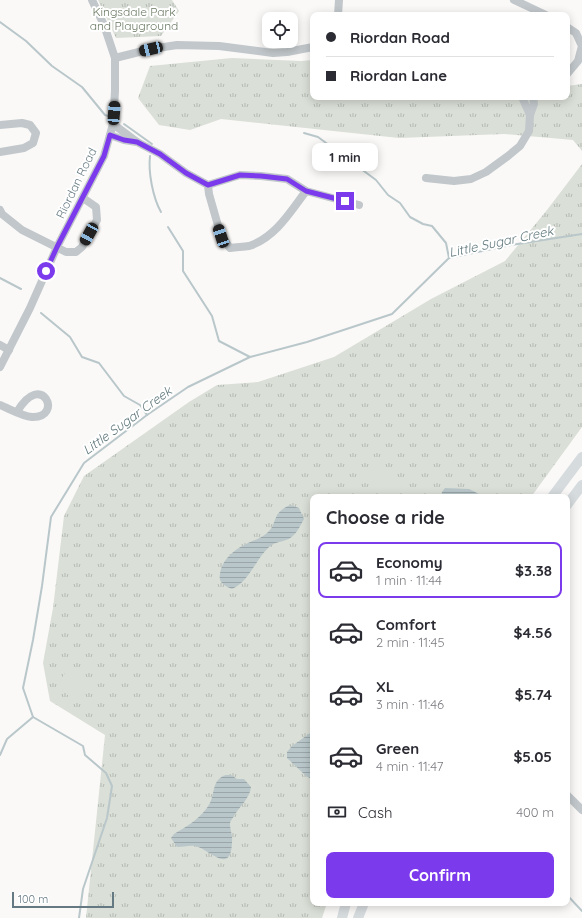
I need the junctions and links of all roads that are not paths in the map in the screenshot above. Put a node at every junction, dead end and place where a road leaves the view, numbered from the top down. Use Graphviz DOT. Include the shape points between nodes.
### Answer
graph roads {
  1 [pos="92,0"];
  2 [pos="339,0"];
  3 [pos="514,0"];
  4 [pos="338,12"];
  5 [pos="540,12"];
  6 [pos="570,29"];
  7 [pos="310,47"];
  8 [pos="115,58"];
  9 [pos="570,71"];
  10 [pos="523,100"];
  11 [pos="533,100"];
  12 [pos="530,115"];
  13 [pos="113,124"];
  14 [pos="0,125"];
  15 [pos="110,135"];
  16 [pos="137,142"];
  17 [pos="0,152"];
  18 [pos="426,178"];
  19 [pos="208,185"];
  20 [pos="306,191"];
  21 [pos="83,198"];
  22 [pos="358,205"];
  23 [pos="0,210"];
  24 [pos="57,247"];
  25 [pos="0,345"];
  26 [pos="9,350"];
  27 [pos="0,367"];
  28 [pos="0,405"];
  29 [pos="17,412"];
  30 [pos="582,457"];
  31 [pos="582,485"];
  32 [pos="554,494"];
  33 [pos="570,501"];
  34 [pos="570,798"];
  35 [pos="582,810"];
  36 [pos="345,906"];
  37 [pos="363,906"];
  38 [pos="342,918"];
  39 [pos="358,918"];
  1 -- 8 [label="street, Riordan Road"];
  2 -- 4 [label="street"];
  3 -- 5 [label="street"];
  6 -- 9 [label="street" via="576,33 582,46 578,62"];
  7 -- 8 [label="street" via="273,53 219,46 177,45"];
  8 -- 13 [label="street, Riordan Road"];
  10 -- 12 [label="street"];
  11 -- 12 [label="street"];
  12 -- 18 [label="street" via="529,130 520,146 486,172 471,179 454,181"];
  13 -- 15 [label="street, Riordan Road"];
  13 -- 16 [label="street"];
  14 -- 17 [label="street" via="22,123 30,126 36,134 33,143 24,148"];
  15 -- 16 [label="street"];
  15 -- 21 [label="street, Riordan Road" via="104,156"];
  16 -- 19 [label="street"];
  19 -- 20 [label="street" via="240,175 261,176 287,179"];
  19 -- 20 [label="street" via="221,236 230,248 248,246 264,239 283,222"];
  20 -- 22 [label="street"];
  21 -- 24 [label="street, Riordan Road"];
  21 -- 24 [label="street" via="96,207 97,220 82,247 76,252 66,252"];
  23 -- 24 [label="street" via="22,230"];
  24 -- 26 [label="street, Riordan Road"];
  25 -- 26 [label="street"];
  26 -- 27 [label="street, Riordan Road"];
  28 -- 29 [label="street"];
  30 -- 32 [label="main road"];
  31 -- 33 [label="main road"];
  34 -- 35 [label="street"];
  36 -- 38 [label="main road"];
  37 -- 39 [label="main road"];
}
